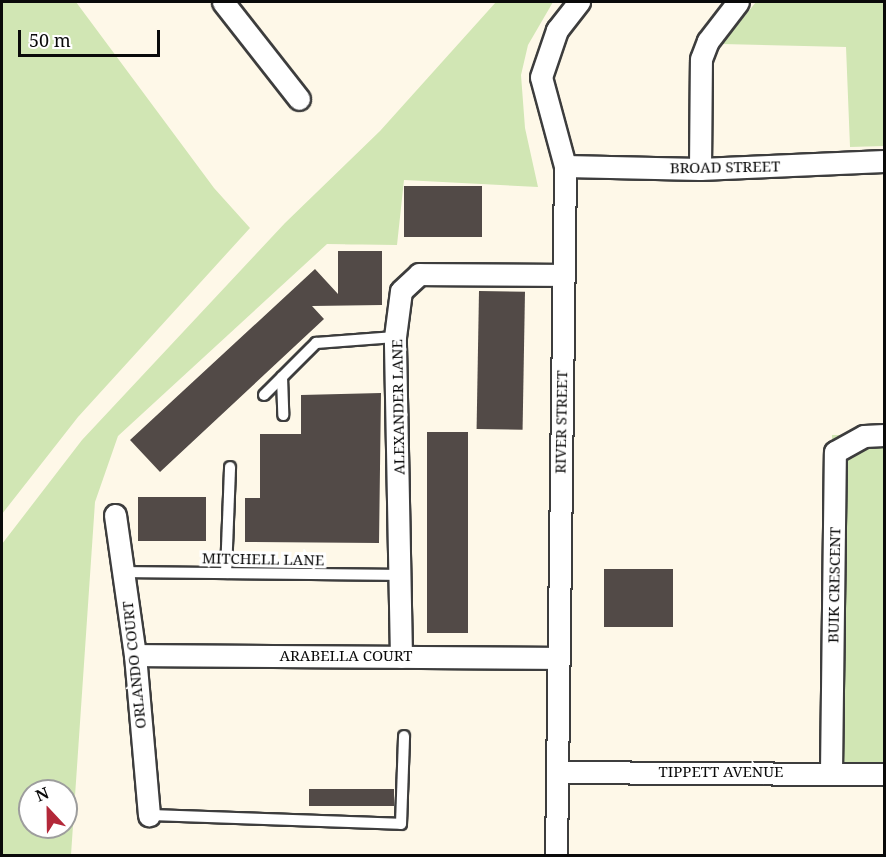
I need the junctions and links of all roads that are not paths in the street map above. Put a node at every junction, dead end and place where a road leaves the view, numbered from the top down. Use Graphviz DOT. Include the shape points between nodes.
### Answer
graph roads {
  1 [pos="223,2"];
  2 [pos="579,2"];
  3 [pos="738,2"];
  4 [pos="299,99"];
  5 [pos="885,161"];
  6 [pos="565,166"];
  7 [pos="700,169"];
  8 [pos="563,275"];
  9 [pos="395,337"];
  10 [pos="282,377"];
  11 [pos="264,395"];
  12 [pos="283,415"];
  13 [pos="885,435"];
  14 [pos="230,467"];
  15 [pos="115,515"];
  16 [pos="123,572"];
  17 [pos="226,573"];
  18 [pos="402,575"];
  19 [pos="135,655"];
  20 [pos="401,657"];
  21 [pos="558,658"];
  22 [pos="404,736"];
  23 [pos="556,772"];
  24 [pos="831,772"];
  25 [pos="885,774"];
  26 [pos="149,815"];
  27 [pos="556,855"];
  1 -- 4 [label="street"];
  2 -- 6 [label="street, RIVER STREET" via="557,30 541,77"];
  3 -- 7 [label="street" via="708,41 701,59"];
  5 -- 7 [label="street, BROAD STREET"];
  6 -- 7 [label="street, BROAD STREET"];
  6 -- 8 [label="street, RIVER STREET"];
  8 -- 9 [label="street, ALEXANDER LANE" via="419,274 401,291"];
  8 -- 21 [label="street, RIVER STREET"];
  9 -- 10 [label="lane" via="316,343"];
  9 -- 18 [label="street, ALEXANDER LANE"];
  10 -- 11 [label="lane"];
  10 -- 12 [label="lane"];
  13 -- 24 [label="street, BUIK CRESCENT" via="864,436 835,453"];
  14 -- 17 [label="lane"];
  15 -- 16 [label="street, ORLANDO COURT"];
  16 -- 17 [label="lane, MITCHELL LANE"];
  16 -- 19 [label="street, ORLANDO COURT"];
  17 -- 18 [label="lane, MITCHELL LANE"];
  18 -- 20 [label="street, ALEXANDER LANE"];
  19 -- 20 [label="street, ARABELLA COURT"];
  19 -- 26 [label="street, ORLANDO COURT"];
  20 -- 21 [label="street, ARABELLA COURT"];
  21 -- 23 [label="street, RIVER STREET"];
  22 -- 26 [label="lane" via="402,824"];
  23 -- 24 [label="street, TIPPETT AVENUE"];
  23 -- 27 [label="street, RIVER STREET"];
  24 -- 25 [label="street, TIPPETT AVENUE"];
}
